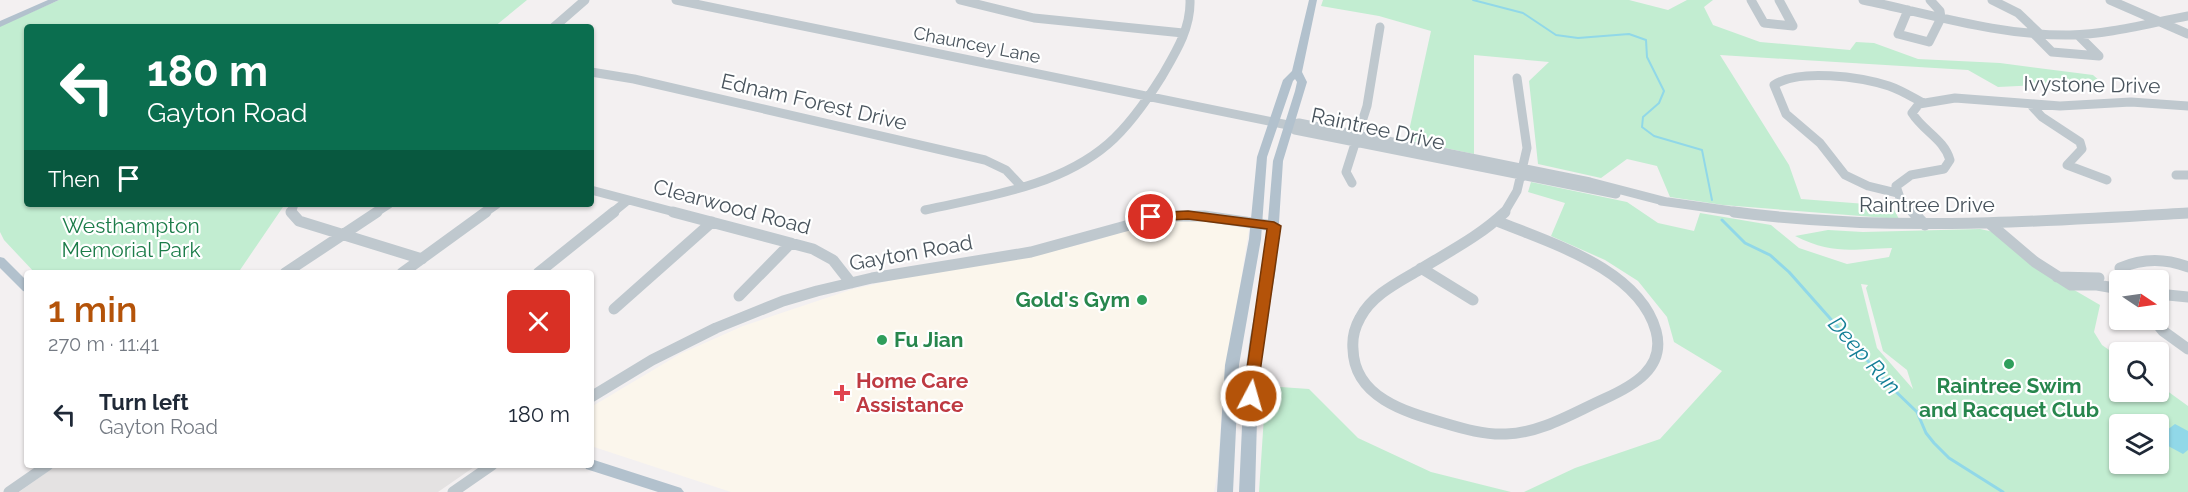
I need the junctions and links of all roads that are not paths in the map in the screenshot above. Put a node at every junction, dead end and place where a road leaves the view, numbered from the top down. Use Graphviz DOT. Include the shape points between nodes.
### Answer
graph roads {
  1 [pos="39,0"];
  2 [pos="55,0"];
  3 [pos="585,0"];
  4 [pos="676,0"];
  5 [pos="725,0"];
  6 [pos="960,0"];
  7 [pos="1190,0"];
  8 [pos="1313,0"];
  9 [pos="1751,0"];
  10 [pos="1779,0"];
  11 [pos="1863,0"];
  12 [pos="1930,0"];
  13 [pos="1992,0"];
  14 [pos="2110,0"];
  15 [pos="713,8"];
  16 [pos="1908,10"];
  17 [pos="2188,16"];
  18 [pos="0,17"];
  19 [pos="1941,18"];
  20 [pos="2160,21"];
  21 [pos="0,24"];
  22 [pos="557,24"];
  23 [pos="1380,27"];
  24 [pos="1183,33"];
  25 [pos="2037,34"];
  26 [pos="2188,34"];
  27 [pos="2078,35"];
  28 [pos="1298,72"];
  29 [pos="594,73"];
  30 [pos="1516,78"];
  31 [pos="1147,96"];
  32 [pos="1923,103"];
  33 [pos="2030,104"];
  34 [pos="2188,106"];
  35 [pos="1273,122"];
  36 [pos="1288,125"];
  37 [pos="1356,139"];
  38 [pos="1522,172"];
  39 [pos="2176,175"];
  40 [pos="2188,175"];
  41 [pos="2107,180"];
  42 [pos="1352,183"];
  43 [pos="1021,186"];
  44 [pos="594,191"];
  45 [pos="1897,194"];
  46 [pos="628,200"];
  47 [pos="293,207"];
  48 [pos="384,207"];
  49 [pos="493,207"];
  50 [pos="925,210"];
  51 [pos="2188,213"];
  52 [pos="1497,221"];
  53 [pos="712,222"];
  54 [pos="1989,223"];
  55 [pos="1256,224"];
  56 [pos="1925,225"];
  57 [pos="1274,226"];
  58 [pos="342,235"];
  59 [pos="791,243"];
  60 [pos="422,259"];
  61 [pos="0,261"];
  62 [pos="2188,267"];
  63 [pos="1421,268"];
  64 [pos="2120,268"];
  65 [pos="290,270"];
  66 [pos="406,270"];
  67 [pos="542,270"];
  68 [pos="2058,277"];
  69 [pos="2109,280"];
  70 [pos="851,283"];
  71 [pos="24,285"];
  72 [pos="2109,287"];
  73 [pos="2169,295"];
  74 [pos="739,296"];
  75 [pos="2188,297"];
  76 [pos="1473,300"];
  77 [pos="614,309"];
  78 [pos="2163,330"];
  79 [pos="2188,349"];
  80 [pos="594,395"];
  81 [pos="594,466"];
  82 [pos="44,468"];
  83 [pos="488,468"];
  84 [pos="9,492"];
  85 [pos="453,492"];
  86 [pos="676,492"];
  87 [pos="1226,492"];
  88 [pos="1247,492"];
  1 -- 18 [label="main road"];
  2 -- 21 [label="main road"];
  3 -- 22 [label="street"];
  4 -- 15 [label="street, Chauncey Lane"];
  5 -- 15 [label="street"];
  6 -- 24 [label="street" via="1034,18"];
  7 -- 24 [label="street" via="1190,15"];
  8 -- 28 [label="main road"];
  9 -- 10 [label="street" via="1764,23 1793,26"];
  11 -- 16 [label="street"];
  12 -- 19 [label="street"];
  13 -- 25 [label="street" via="2018,12"];
  14 -- 20 [label="street"];
  15 -- 31 [label="street, Chauncey Lane"];
  16 -- 19 [label="street"];
  16 -- 19 [label="street" via="1898,34 1929,42"];
  17 -- 20 [label="street"];
  19 -- 25 [label="street"];
  20 -- 26 [label="street"];
  20 -- 27 [label="street"];
  23 -- 37 [label="street" via="1370,94"];
  24 -- 31 [label="street" via="1170,62"];
  25 -- 27 [label="street"];
  25 -- 27 [label="street" via="2052,52 2099,56"];
  28 -- 35 [label="main road" via="1288,80"];
  28 -- 36 [label="main road" via="1302,82"];
  29 -- 43 [label="street, Ednam Forest Drive" via="985,160 1006,170"];
  30 -- 38 [label="street" via="1526,136"];
  31 -- 35 [label="street, Chauncey Lane"];
  31 -- 43 [label="street" via="1119,134 1096,154 1066,171"];
  32 -- 33 [label="street, Ivystone Drive" via="1955,98"];
  32 -- 45 [label="street" via="1913,108 1914,119 1946,149 1949,165 1905,177 1896,186"];
  32 -- 45 [label="street" via="1891,87 1870,82 1797,75 1774,84 1786,114 1820,143 1845,176"];
  33 -- 34 [label="street, Ivystone Drive" via="2131,102"];
  33 -- 41 [label="street" via="2042,117 2080,142 2082,149 2068,166"];
  35 -- 36 [label="street, Raintree Drive"];
  35 -- 55 [label="main road" via="1262,157"];
  36 -- 37 [label="street, Raintree Drive" via="1295,130"];
  36 -- 57 [label="main road" via="1278,161"];
  37 -- 38 [label="street, Raintree Drive"];
  37 -- 42 [label="street" via="1346,172"];
  38 -- 52 [label="street" via="1513,201"];
  38 -- 56 [label="street, Raintree Drive" via="1591,191 1792,219"];
  39 -- 40 [label="street"];
  43 -- 50 [label="street"];
  44 -- 46 [label="street, Clearwood Road"];
  45 -- 56 [label="street"];
  46 -- 53 [label="street, Clearwood Road"];
  46 -- 67 [label="street"];
  47 -- 58 [label="street" via="293,218"];
  48 -- 58 [label="street"];
  49 -- 60 [label="street"];
  51 -- 54 [label="street, Raintree Drive"];
  52 -- 63 [label="street"];
  52 -- 63 [label="street" via="1592,263 1641,300 1656,327 1659,343 1655,359 1640,380 1518,433 1478,432 1398,409 1378,397 1358,375 1352,357 1353,340 1368,306"];
  53 -- 59 [label="street, Clearwood Road"];
  53 -- 77 [label="street"];
  54 -- 56 [label="street, Raintree Drive"];
  54 -- 68 [label="street"];
  55 -- 57 [label="street, Gayton Road"];
  55 -- 70 [label="street, Gayton Road" via="1188,215 1151,217 1093,237 1034,251"];
  55 -- 87 [label="main road" via="1232,365"];
  57 -- 88 [label="main road" via="1251,382"];
  58 -- 60 [label="street"];
  58 -- 65 [label="street"];
  59 -- 70 [label="street, Clearwood Road" via="827,255"];
  59 -- 74 [label="street"];
  60 -- 66 [label="street"];
  61 -- 71 [label="main road"];
  62 -- 64 [label="street" via="2138,260"];
  63 -- 76 [label="street"];
  68 -- 69 [label="street"];
  68 -- 72 [label="street" via="2071,285"];
  70 -- 80 [label="street, Gayton Road" via="810,293 718,327 651,360"];
  73 -- 75 [label="street"];
  78 -- 79 [label="street"];
  81 -- 86 [label="main road"];
  82 -- 84 [label="street"];
  83 -- 85 [label="street"];
}
